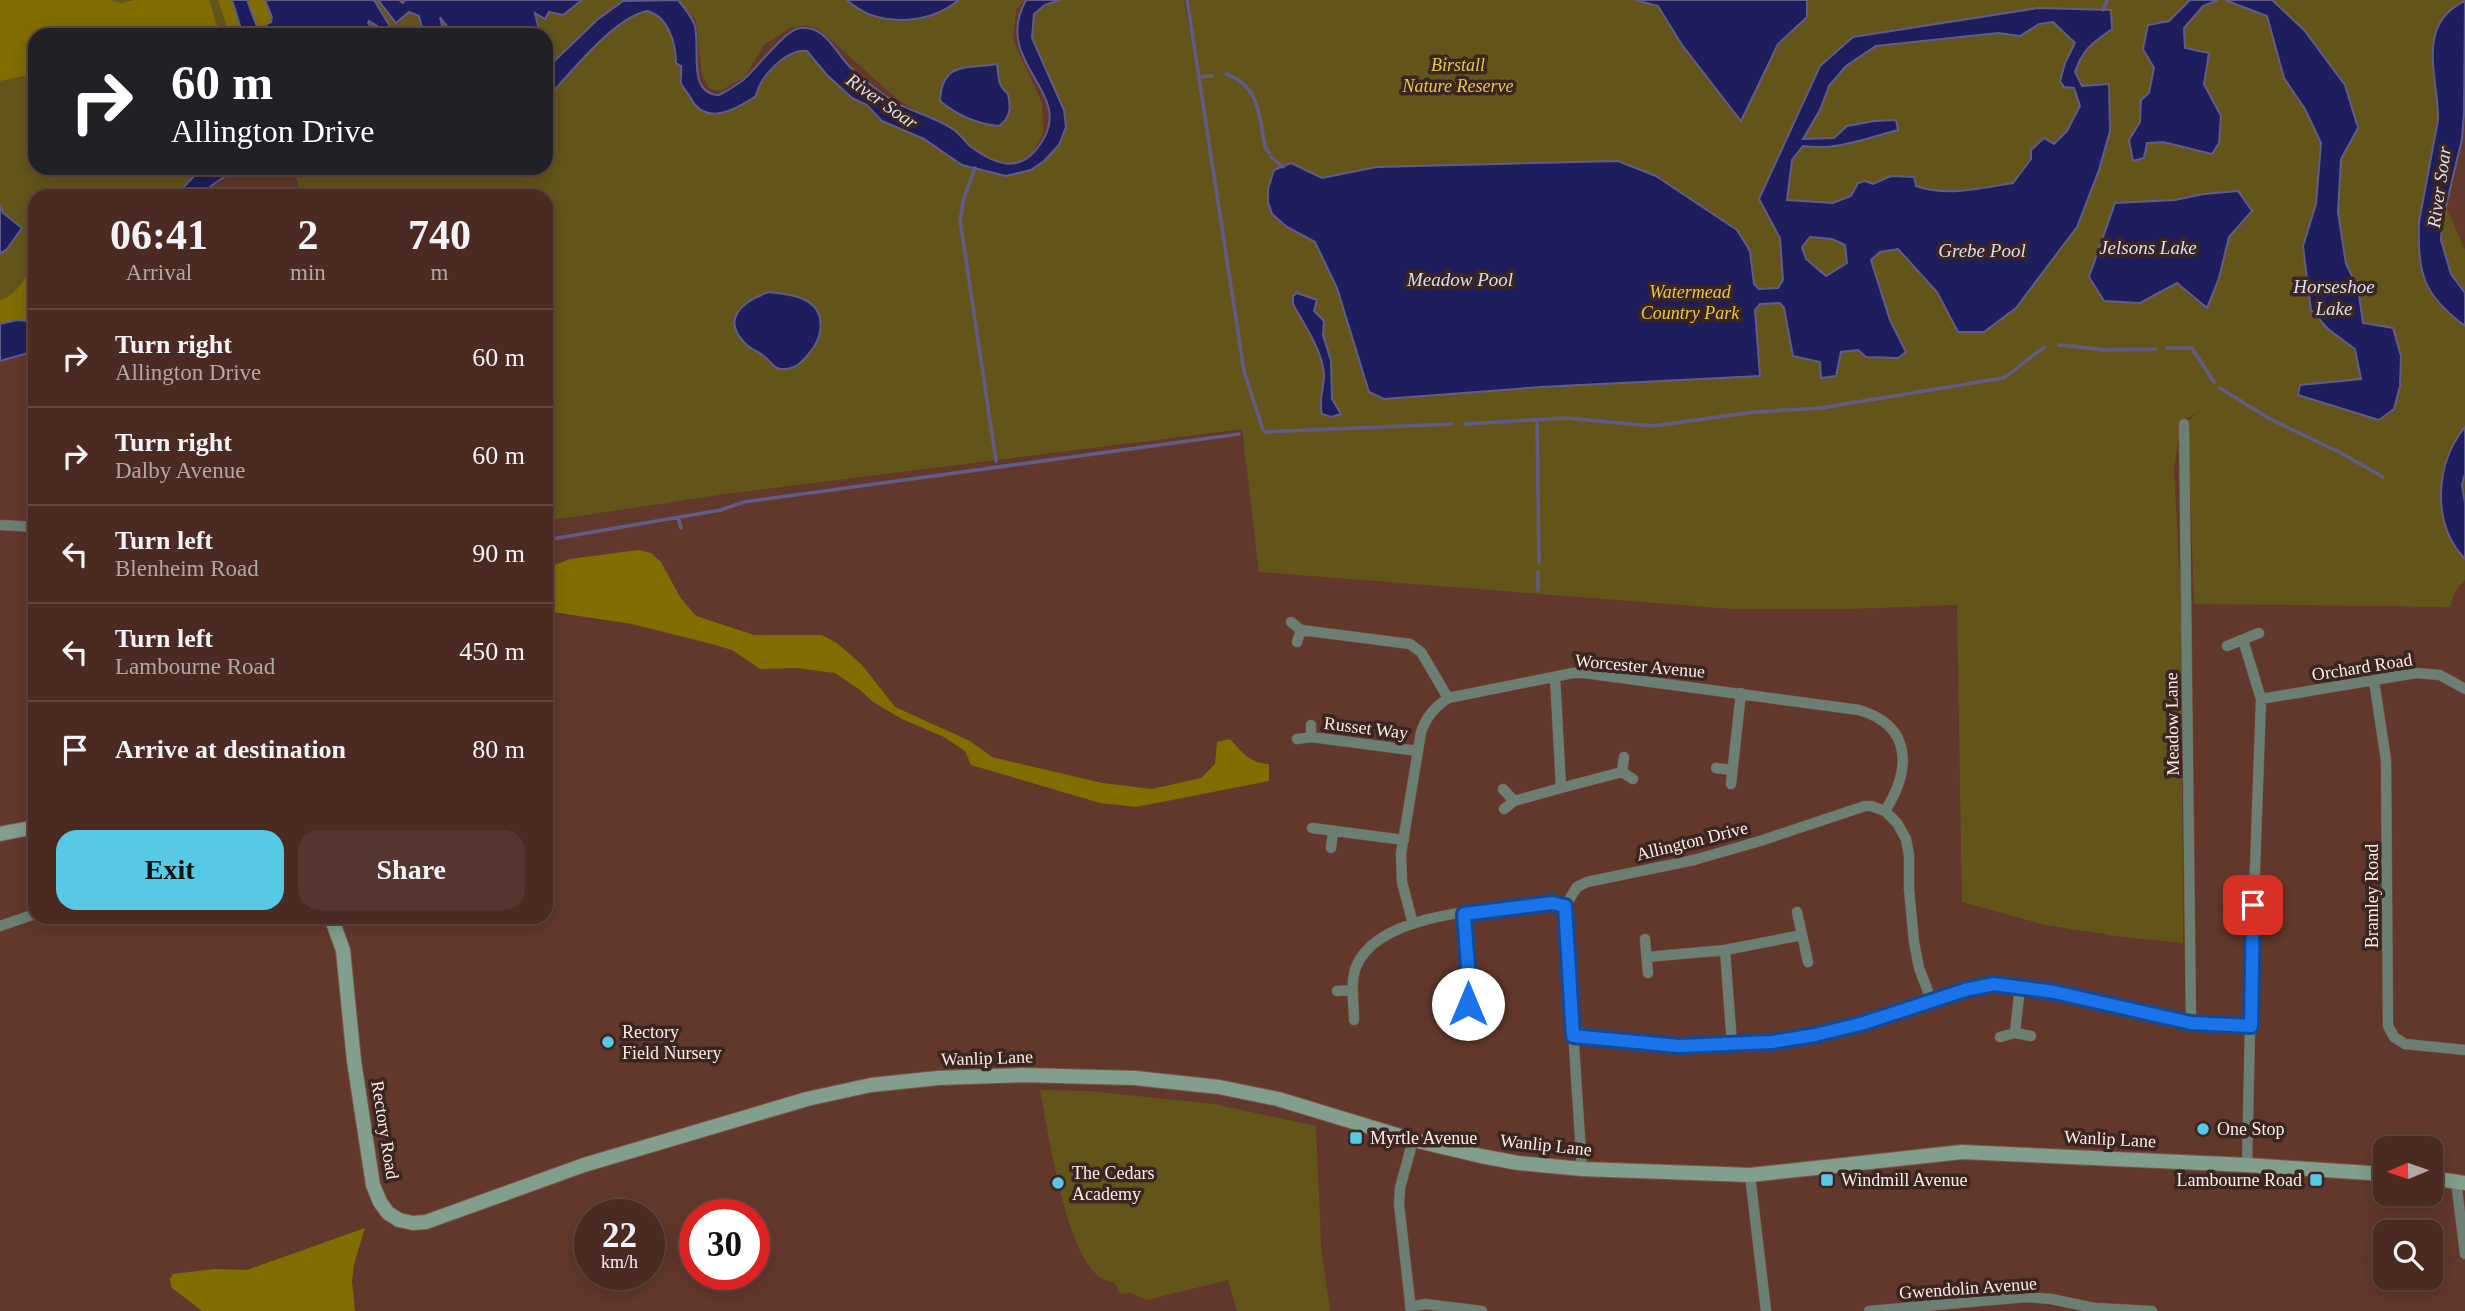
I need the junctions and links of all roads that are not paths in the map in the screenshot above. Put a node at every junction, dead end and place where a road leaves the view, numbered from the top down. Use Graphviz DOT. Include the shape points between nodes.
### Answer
graph roads {
  1 [pos="2184,424"];
  2 [pos="0,525"];
  3 [pos="28,527"];
  4 [pos="1292,622"];
  5 [pos="1301,630"];
  6 [pos="2259,633"];
  7 [pos="2243,640"];
  8 [pos="1297,642"];
  9 [pos="2227,646"];
  10 [pos="1555,677"];
  11 [pos="2374,681"];
  12 [pos="2465,690"];
  13 [pos="1741,692"];
  14 [pos="1448,698"];
  15 [pos="2261,699"];
  16 [pos="1311,725"];
  17 [pos="1311,737"];
  18 [pos="1297,739"];
  19 [pos="1418,751"];
  20 [pos="1624,757"];
  21 [pos="1716,768"];
  22 [pos="1732,770"];
  23 [pos="1622,772"];
  24 [pos="1633,779"];
  25 [pos="1731,784"];
  26 [pos="1561,788"];
  27 [pos="1503,789"];
  28 [pos="1514,801"];
  29 [pos="1504,809"];
  30 [pos="1885,811"];
  31 [pos="28,828"];
  32 [pos="1312,828"];
  33 [pos="1333,831"];
  34 [pos="0,834"];
  35 [pos="1404,840"];
  36 [pos="1331,848"];
  37 [pos="1565,906"];
  38 [pos="1797,912"];
  39 [pos="1464,914"];
  40 [pos="28,916"];
  41 [pos="334,924"];
  42 [pos="1413,924"];
  43 [pos="0,926"];
  44 [pos="1802,935"];
  45 [pos="1645,939"];
  46 [pos="1725,950"];
  47 [pos="1647,957"];
  48 [pos="1808,962"];
  49 [pos="1648,973"];
  50 [pos="2020,986"];
  51 [pos="1353,990"];
  52 [pos="1337,991"];
  53 [pos="1931,1002"];
  54 [pos="1465,1010"];
  55 [pos="1448,1015"];
  56 [pos="1477,1018"];
  57 [pos="1354,1020"];
  58 [pos="2191,1023"];
  59 [pos="2251,1026"];
  60 [pos="2015,1032"];
  61 [pos="1573,1036"];
  62 [pos="2000,1037"];
  63 [pos="2031,1037"];
  64 [pos="1732,1045"];
  65 [pos="2465,1050"];
  66 [pos="1413,1140"];
  67 [pos="636,1150"];
  68 [pos="2248,1164"];
  69 [pos="1582,1169"];
  70 [pos="2373,1173"];
  71 [pos="1749,1175"];
  72 [pos="2443,1180"];
  73 [pos="2461,1182"];
  74 [pos="2465,1254"];
  75 [pos="1927,1308"];
  76 [pos="1411,1309"];
  77 [pos="1482,1311"];
  78 [pos="1766,1311"];
  79 [pos="1869,1311"];
  80 [pos="2152,1311"];
  1 -- 58 [label="street, Meadow Lane"];
  2 -- 3 [label="street"];
  4 -- 5 [label="street"];
  5 -- 8 [label="street"];
  5 -- 14 [label="street" via="1410,645 1421,652"];
  6 -- 7 [label="street"];
  7 -- 9 [label="street"];
  7 -- 15 [label="street"];
  10 -- 13 [label="street, Worcester Avenue" via="1596,674"];
  10 -- 14 [label="street, Worcester Avenue"];
  10 -- 26 [label="street"];
  11 -- 12 [label="street, Orchard Road" via="2428,673"];
  11 -- 15 [label="street, Orchard Road"];
  11 -- 65 [label="street, Bramley Road" via="2386,760 2388,1026 2405,1044"];
  13 -- 22 [label="street"];
  13 -- 30 [label="street, Worcester Avenue" via="1859,710 1883,720 1899,743 1903,765 1897,790"];
  14 -- 19 [label="street" via="1427,718"];
  15 -- 59 [label="street"];
  16 -- 17 [label="street, Russet Way"];
  17 -- 18 [label="street, Russet Way"];
  17 -- 19 [label="street, Russet Way"];
  19 -- 35 [label="street"];
  20 -- 23 [label="street"];
  21 -- 22 [label="street"];
  22 -- 25 [label="street"];
  23 -- 24 [label="street"];
  23 -- 26 [label="street"];
  26 -- 28 [label="street"];
  27 -- 28 [label="street"];
  28 -- 29 [label="street"];
  30 -- 37 [label="street, Allington Drive" via="1865,806 1694,860 1587,882 1577,887"];
  30 -- 53 [label="street" via="1906,839 1910,919"];
  31 -- 34 [label="street"];
  32 -- 33 [label="street"];
  33 -- 35 [label="street"];
  33 -- 36 [label="street"];
  35 -- 42 [label="street" via="1402,882"];
  37 -- 39 [label="street" via="1552,903"];
  37 -- 61 [label="street"];
  38 -- 44 [label="street"];
  39 -- 42 [label="street"];
  39 -- 54 [label="street" via="1470,995"];
  40 -- 43 [label="street"];
  41 -- 67 [label="street, Rectory Road" via="343,950 369,1167 388,1213 399,1220 426,1222"];
  42 -- 51 [label="street" via="1365,951 1356,966"];
  44 -- 46 [label="street"];
  44 -- 48 [label="street"];
  45 -- 47 [label="street"];
  46 -- 47 [label="street"];
  46 -- 64 [label="street"];
  47 -- 49 [label="street"];
  50 -- 53 [label="street" via="1994,984"];
  50 -- 58 [label="street"];
  50 -- 60 [label="street"];
  51 -- 52 [label="street"];
  51 -- 57 [label="street"];
  53 -- 64 [label="street" via="1815,1035"];
  54 -- 55 [label="street"];
  54 -- 56 [label="street"];
  58 -- 59 [label="street"];
  59 -- 68 [label="street"];
  60 -- 62 [label="street"];
  60 -- 63 [label="street"];
  61 -- 64 [label="street" via="1679,1046"];
  61 -- 69 [label="street"];
  66 -- 67 [label="street, Wanlip Lane" via="1278,1099 1219,1087 1135,1078 1022,1075 938,1078 852,1089"];
  66 -- 69 [label="street, Wanlip Lane" via="1518,1163"];
  66 -- 76 [label="street" via="1399,1204"];
  68 -- 70 [label="street, Wanlip Lane"];
  68 -- 71 [label="street, Wanlip Lane" via="1959,1152"];
  69 -- 71 [label="street, Wanlip Lane"];
  71 -- 78 [label="street"];
  72 -- 73 [label="street"];
  73 -- 74 [label="street"];
  75 -- 79 [label="street, Gwendolin Avenue"];
  75 -- 80 [label="street, Gwendolin Avenue" via="2026,1297"];
  76 -- 77 [label="street" via="1425,1304"];
}
